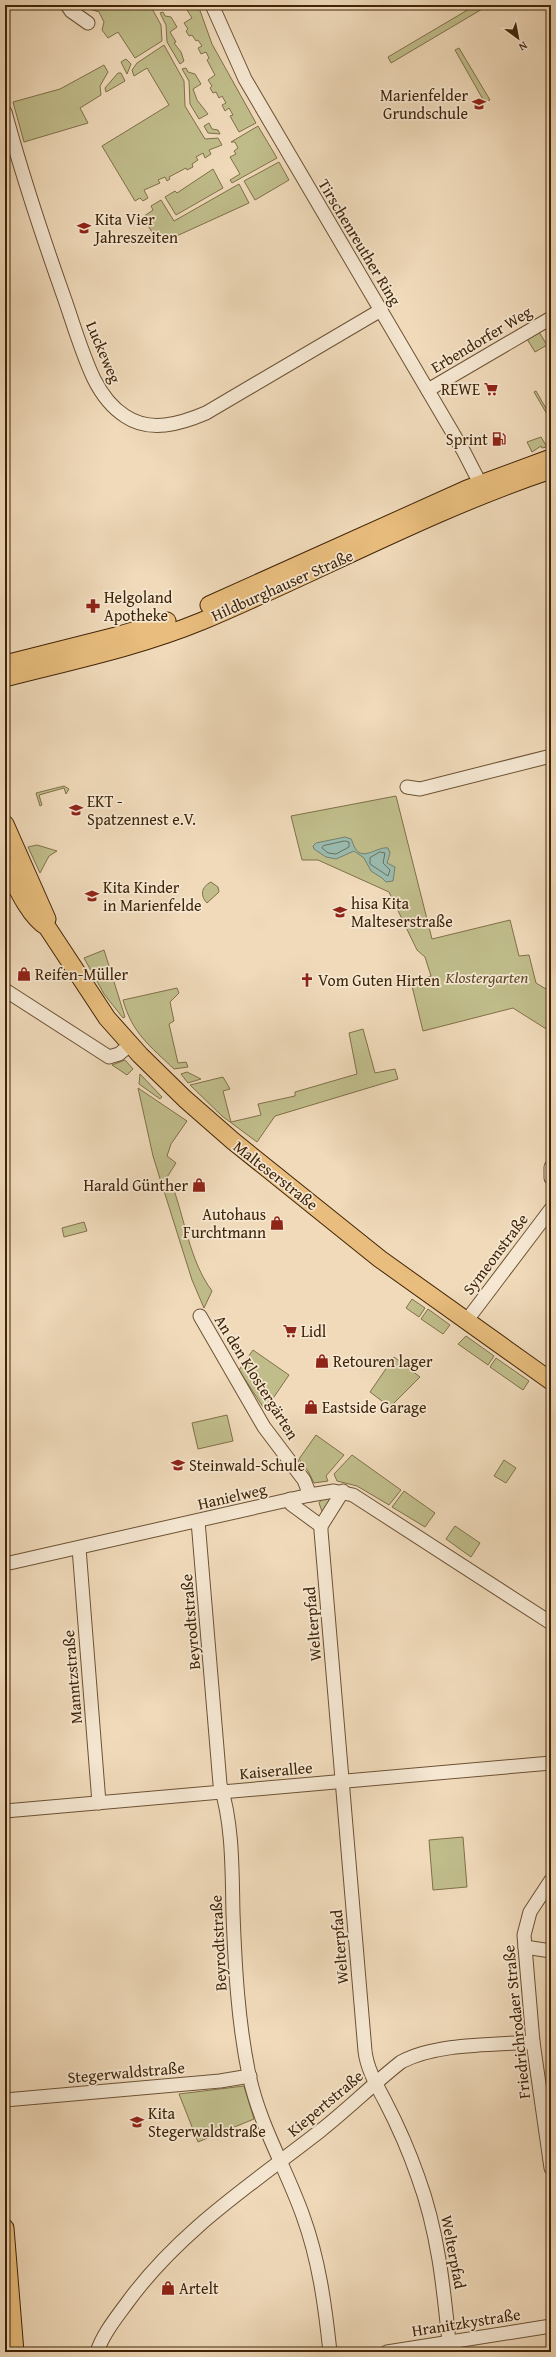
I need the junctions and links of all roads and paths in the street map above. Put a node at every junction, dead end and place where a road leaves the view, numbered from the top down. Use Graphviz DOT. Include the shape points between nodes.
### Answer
graph roads {
  1 [pos="67,5"];
  2 [pos="212,5"];
  3 [pos="88,23"];
  4 [pos="5,112"];
  5 [pos="381,310"];
  6 [pos="551,318"];
  7 [pos="428,390"];
  8 [pos="551,458"];
  9 [pos="551,470"];
  10 [pos="483,488"];
  11 [pos="5,664"];
  12 [pos="5,678"];
  13 [pos="551,756"];
  14 [pos="407,787"];
  15 [pos="5,824"];
  16 [pos="11,865"];
  17 [pos="5,990"];
  18 [pos="130,1045"];
  19 [pos="551,1167"];
  20 [pos="551,1178"];
  21 [pos="551,1209"];
  22 [pos="200,1316"];
  23 [pos="467,1320"];
  24 [pos="551,1381"];
  25 [pos="343,1491"];
  26 [pos="310,1495"];
  27 [pos="290,1499"];
  28 [pos="198,1521"];
  29 [pos="321,1526"];
  30 [pos="78,1548"];
  31 [pos="5,1564"];
  32 [pos="551,1623"];
  33 [pos="551,1763"];
  34 [pos="342,1781"];
  35 [pos="223,1792"];
  36 [pos="99,1803"];
  37 [pos="5,1811"];
  38 [pos="551,1880"];
  39 [pos="525,1947"];
  40 [pos="551,1951"];
  41 [pos="533,2042"];
  42 [pos="250,2076"];
  43 [pos="376,2083"];
  44 [pos="5,2100"];
  45 [pos="280,2162"];
  46 [pos="551,2168"];
  47 [pos="5,2228"];
  48 [pos="551,2326"];
  49 [pos="449,2347"];
  50 [pos="15,2352"];
  51 [pos="97,2352"];
  52 [pos="330,2352"];
  53 [pos="387,2352"];
  1 -- 3 [label="street"];
  2 -- 5 [label="street, Tirschenreuther Ring" via="244,79"];
  4 -- 5 [label="street, Luckeweg" via="26,184 88,366 105,397 126,417 156,426 184,422 206,413"];
  5 -- 7 [label="street, Tirschenreuther Ring"];
  6 -- 7 [label="street, Erbendorfer Weg"];
  7 -- 10 [label="street, Tirschenreuther Ring"];
  8 -- 10 [label="main road, Hildburghauser Straße"];
  9 -- 10 [label="main road, Hildburghauser Straße"];
  10 -- 11 [label="main road, Hildburghauser Straße" via="190,613 116,636"];
  10 -- 12 [label="main road, Hildburghauser Straße" via="201,621 134,644"];
  13 -- 14 [label="street" via="420,789"];
  15 -- 16 [label="main road, Malteserstraße"];
  16 -- 18 [label="main road, Malteserstraße" via="40,923 47,927 94,1001"];
  17 -- 18 [label="street" via="108,1057 119,1054"];
  18 -- 23 [label="main road, Malteserstraße" via="185,1099 233,1141 380,1259"];
  19 -- 20 [label="street"];
  21 -- 23 [label="street, Symeonstraße"];
  22 -- 26 [label="street, An den Klostergärten" via="264,1427 302,1476"];
  23 -- 24 [label="main road, Malteserstraße"];
  25 -- 26 [label="street, Hanielweg"];
  25 -- 29 [label="street"];
  25 -- 32 [label="street"];
  26 -- 27 [label="street, Hanielweg"];
  27 -- 28 [label="street, Hanielweg"];
  27 -- 29 [label="street" via="291,1504"];
  28 -- 30 [label="street, Hanielweg"];
  28 -- 35 [label="street, Beyrodtstraße" via="220,1784"];
  29 -- 34 [label="street, Welterpfad"];
  30 -- 31 [label="street, Hanielweg"];
  30 -- 36 [label="street, Manntzstraße"];
  33 -- 34 [label="street, Kaiserallee"];
  34 -- 35 [label="street, Kaiserallee"];
  34 -- 43 [label="street, Welterpfad" via="365,2051"];
  35 -- 36 [label="street, Kaiserallee"];
  35 -- 42 [label="street, Beyrodtstraße" via="226,1800 232,1866 239,2016"];
  36 -- 37 [label="street, Kaiserallee"];
  38 -- 39 [label="street, Friedrichrodaer Straße" via="527,1919"];
  39 -- 40 [label="street"];
  39 -- 41 [label="street, Friedrichrodaer Straße"];
  41 -- 43 [label="street, Kiepertstraße" via="420,2052 401,2062"];
  41 -- 46 [label="street, Friedrichrodaer Straße"];
  42 -- 44 [label="street, Stegerwaldstraße" via="220,2081"];
  42 -- 45 [label="street, Beyrodtstraße" via="264,2125"];
  43 -- 45 [label="street, Kiepertstraße"];
  43 -- 49 [label="street, Welterpfad" via="408,2151 427,2206 443,2275"];
  45 -- 51 [label="street, Kiepertstraße" via="205,2219 176,2246 132,2295 113,2322"];
  45 -- 52 [label="street, Beyrodtstraße" via="313,2244 321,2276"];
  47 -- 50 [label="main road"];
  48 -- 49 [label="street, Hranitzkystraße"];
  49 -- 53 [label="street, Hranitzkystraße"];
}
